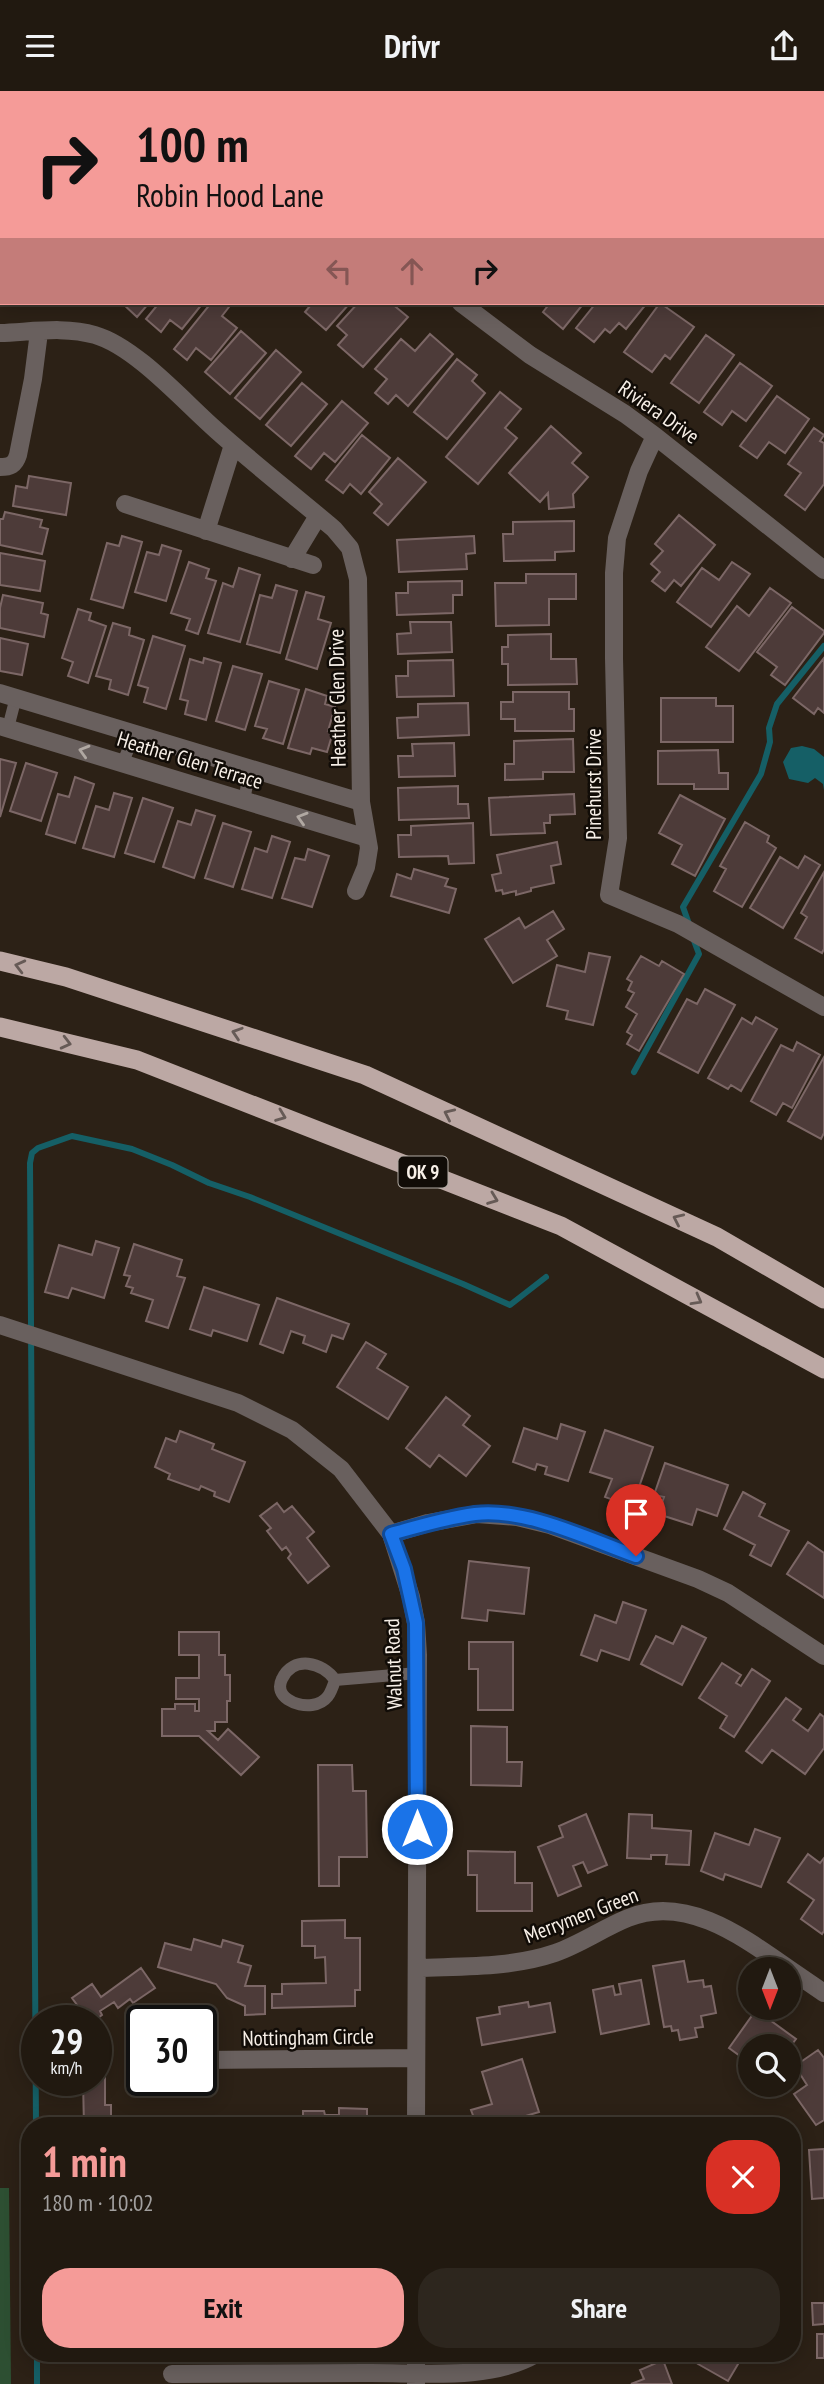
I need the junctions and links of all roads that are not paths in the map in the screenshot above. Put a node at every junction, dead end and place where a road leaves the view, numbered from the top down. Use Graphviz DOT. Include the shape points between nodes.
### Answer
graph roads {
  1 [pos="464,305"];
  2 [pos="39,332"];
  3 [pos="0,333"];
  4 [pos="655,436"];
  5 [pos="233,445"];
  6 [pos="0,467"];
  7 [pos="125,504"];
  8 [pos="318,516"];
  9 [pos="206,531"];
  10 [pos="292,559"];
  11 [pos="313,565"];
  12 [pos="824,570"];
  13 [pos="8,695"];
  14 [pos="4,727"];
  15 [pos="135,733"];
  16 [pos="122,762"];
  17 [pos="250,768"];
  18 [pos="244,801"];
  19 [pos="361,802"];
  20 [pos="367,838"];
  21 [pos="356,891"];
  22 [pos="0,961"];
  23 [pos="824,1007"];
  24 [pos="0,1027"];
  25 [pos="824,1299"];
  26 [pos="0,1325"];
  27 [pos="824,1369"];
  28 [pos="391,1534"];
  29 [pos="824,1656"];
  30 [pos="418,1673"];
  31 [pos="335,1680"];
  32 [pos="772,1957"];
  33 [pos="417,1968"];
  34 [pos="802,1978"];
  35 [pos="824,1993"];
  36 [pos="416,2058"];
  37 [pos="217,2060"];
  38 [pos="416,2117"];
  39 [pos="516,2362"];
  40 [pos="172,2374"];
  41 [pos="416,2379"];
  1 -- 4 [label="street, Riviera Drive" via="530,355"];
  2 -- 3 [label="street, Heather Glen Drive"];
  2 -- 5 [label="street, Heather Glen Drive" via="96,335 113,343"];
  2 -- 6 [label="street" via="16,462"];
  4 -- 12 [label="street, Riviera Drive"];
  4 -- 23 [label="street, Pinehurst Drive" via="617,538 618,838 609,895 678,924"];
  5 -- 8 [label="street, Heather Glen Drive"];
  5 -- 9 [label="street"];
  7 -- 9 [label="street"];
  8 -- 10 [label="street"];
  8 -- 19 [label="street, Heather Glen Drive" via="350,548 358,579"];
  9 -- 10 [label="street"];
  10 -- 11 [label="street"];
  13 -- 14 [label="lane"];
  13 -- 15 [label="street, Heather Glen Terrace"];
  16 -- 14 [label="street, Heather Glen Terrace, one-way"];
  15 -- 16 [label="lane"];
  15 -- 17 [label="street, Heather Glen Terrace"];
  16 -- 18 [label="street, Heather Glen Terrace"];
  17 -- 18 [label="lane"];
  17 -- 19 [label="street, Heather Glen Terrace"];
  20 -- 18 [label="street, Heather Glen Terrace, one-way"];
  19 -- 20 [label="street, Heather Glen Drive"];
  20 -- 21 [label="street, Heather Glen Drive" via="366,867"];
  25 -- 22 [label="highway, one-way" via="717,1237 365,1075 66,977"];
  24 -- 27 [label="highway, OK 9, one-way" via="137,1060 561,1226"];
  26 -- 28 [label="street, Walnut Road" via="238,1403 292,1430 341,1469"];
  28 -- 29 [label="street" via="477,1514 550,1525 728,1593"];
  28 -- 30 [label="street, Walnut Road" via="416,1623"];
  30 -- 31 [label="lane"];
  30 -- 33 [label="street, Walnut Road"];
  32 -- 33 [label="street, Merrymen Green" via="702,1917 664,1911 627,1918 541,1957"];
  33 -- 36 [label="street, Walnut Road"];
  34 -- 35 [label="street, Merrymen Green"];
  36 -- 37 [label="street, Nottingham Circle"];
  36 -- 38 [label="street, Walnut Road"];
  39 -- 41 [label="street"];
  40 -- 41 [label="street"];
}
